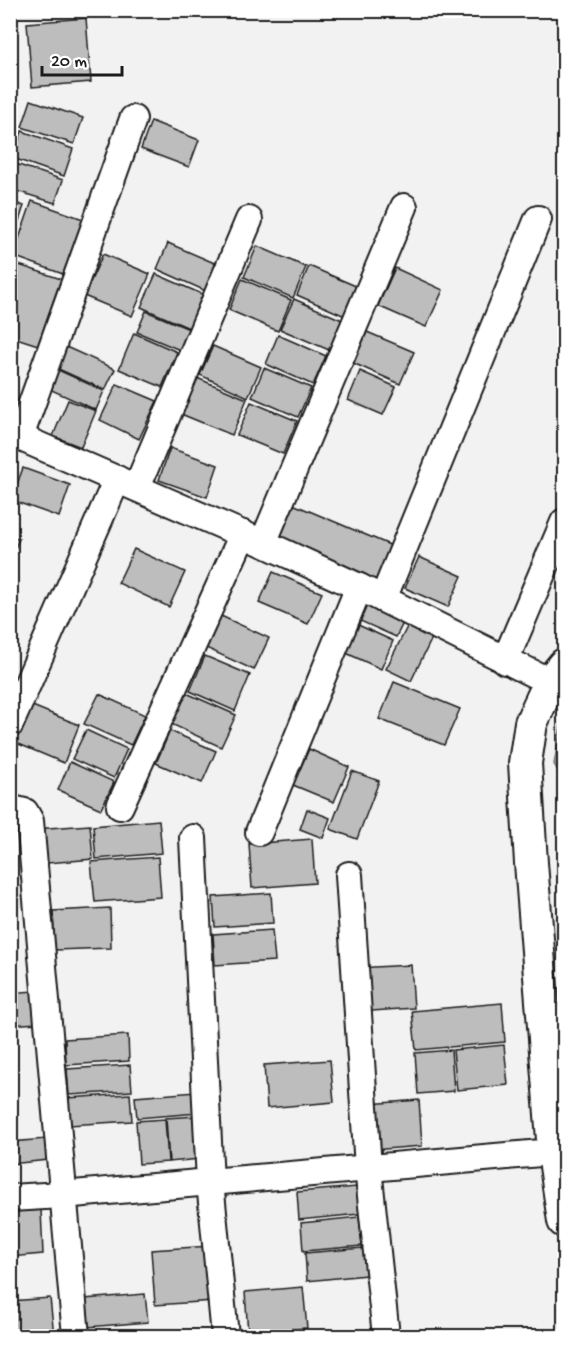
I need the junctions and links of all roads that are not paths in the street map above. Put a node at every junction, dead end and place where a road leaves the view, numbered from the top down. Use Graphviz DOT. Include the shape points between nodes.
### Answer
graph roads {
  1 [pos="133,119"];
  2 [pos="404,207"];
  3 [pos="538,219"];
  4 [pos="249,220"];
  5 [pos="15,435"];
  6 [pos="127,483"];
  7 [pos="564,522"];
  8 [pos="253,538"];
  9 [pos="359,587"];
  10 [pos="383,599"];
  11 [pos="505,661"];
  12 [pos="557,674"];
  13 [pos="10,724"];
  14 [pos="120,806"];
  15 [pos="10,810"];
  16 [pos="259,832"];
  17 [pos="193,838"];
  18 [pos="349,875"];
  19 [pos="559,1152"];
  20 [pos="368,1168"];
  21 [pos="210,1182"];
  22 [pos="62,1195"];
  23 [pos="10,1198"];
  24 [pos="564,1221"];
  25 [pos="76,1336"];
  26 [pos="225,1336"];
  27 [pos="386,1336"];
  1 -- 5 [label="street"];
  2 -- 8 [label="street"];
  3 -- 10 [label="street"];
  4 -- 6 [label="street"];
  5 -- 6 [label="street"];
  6 -- 8 [label="street"];
  6 -- 13 [label="street"];
  7 -- 11 [label="street"];
  8 -- 9 [label="street"];
  8 -- 14 [label="street"];
  9 -- 10 [label="street"];
  9 -- 16 [label="street"];
  10 -- 11 [label="street"];
  11 -- 12 [label="street"];
  12 -- 19 [label="street" via="531,723 525,763"];
  15 -- 22 [label="street" via="25,812 30,821"];
  17 -- 21 [label="street"];
  18 -- 20 [label="street"];
  19 -- 20 [label="street"];
  19 -- 24 [label="street"];
  20 -- 21 [label="street"];
  20 -- 27 [label="street"];
  21 -- 22 [label="street"];
  21 -- 26 [label="street"];
  22 -- 23 [label="street"];
  22 -- 25 [label="street"];
}
